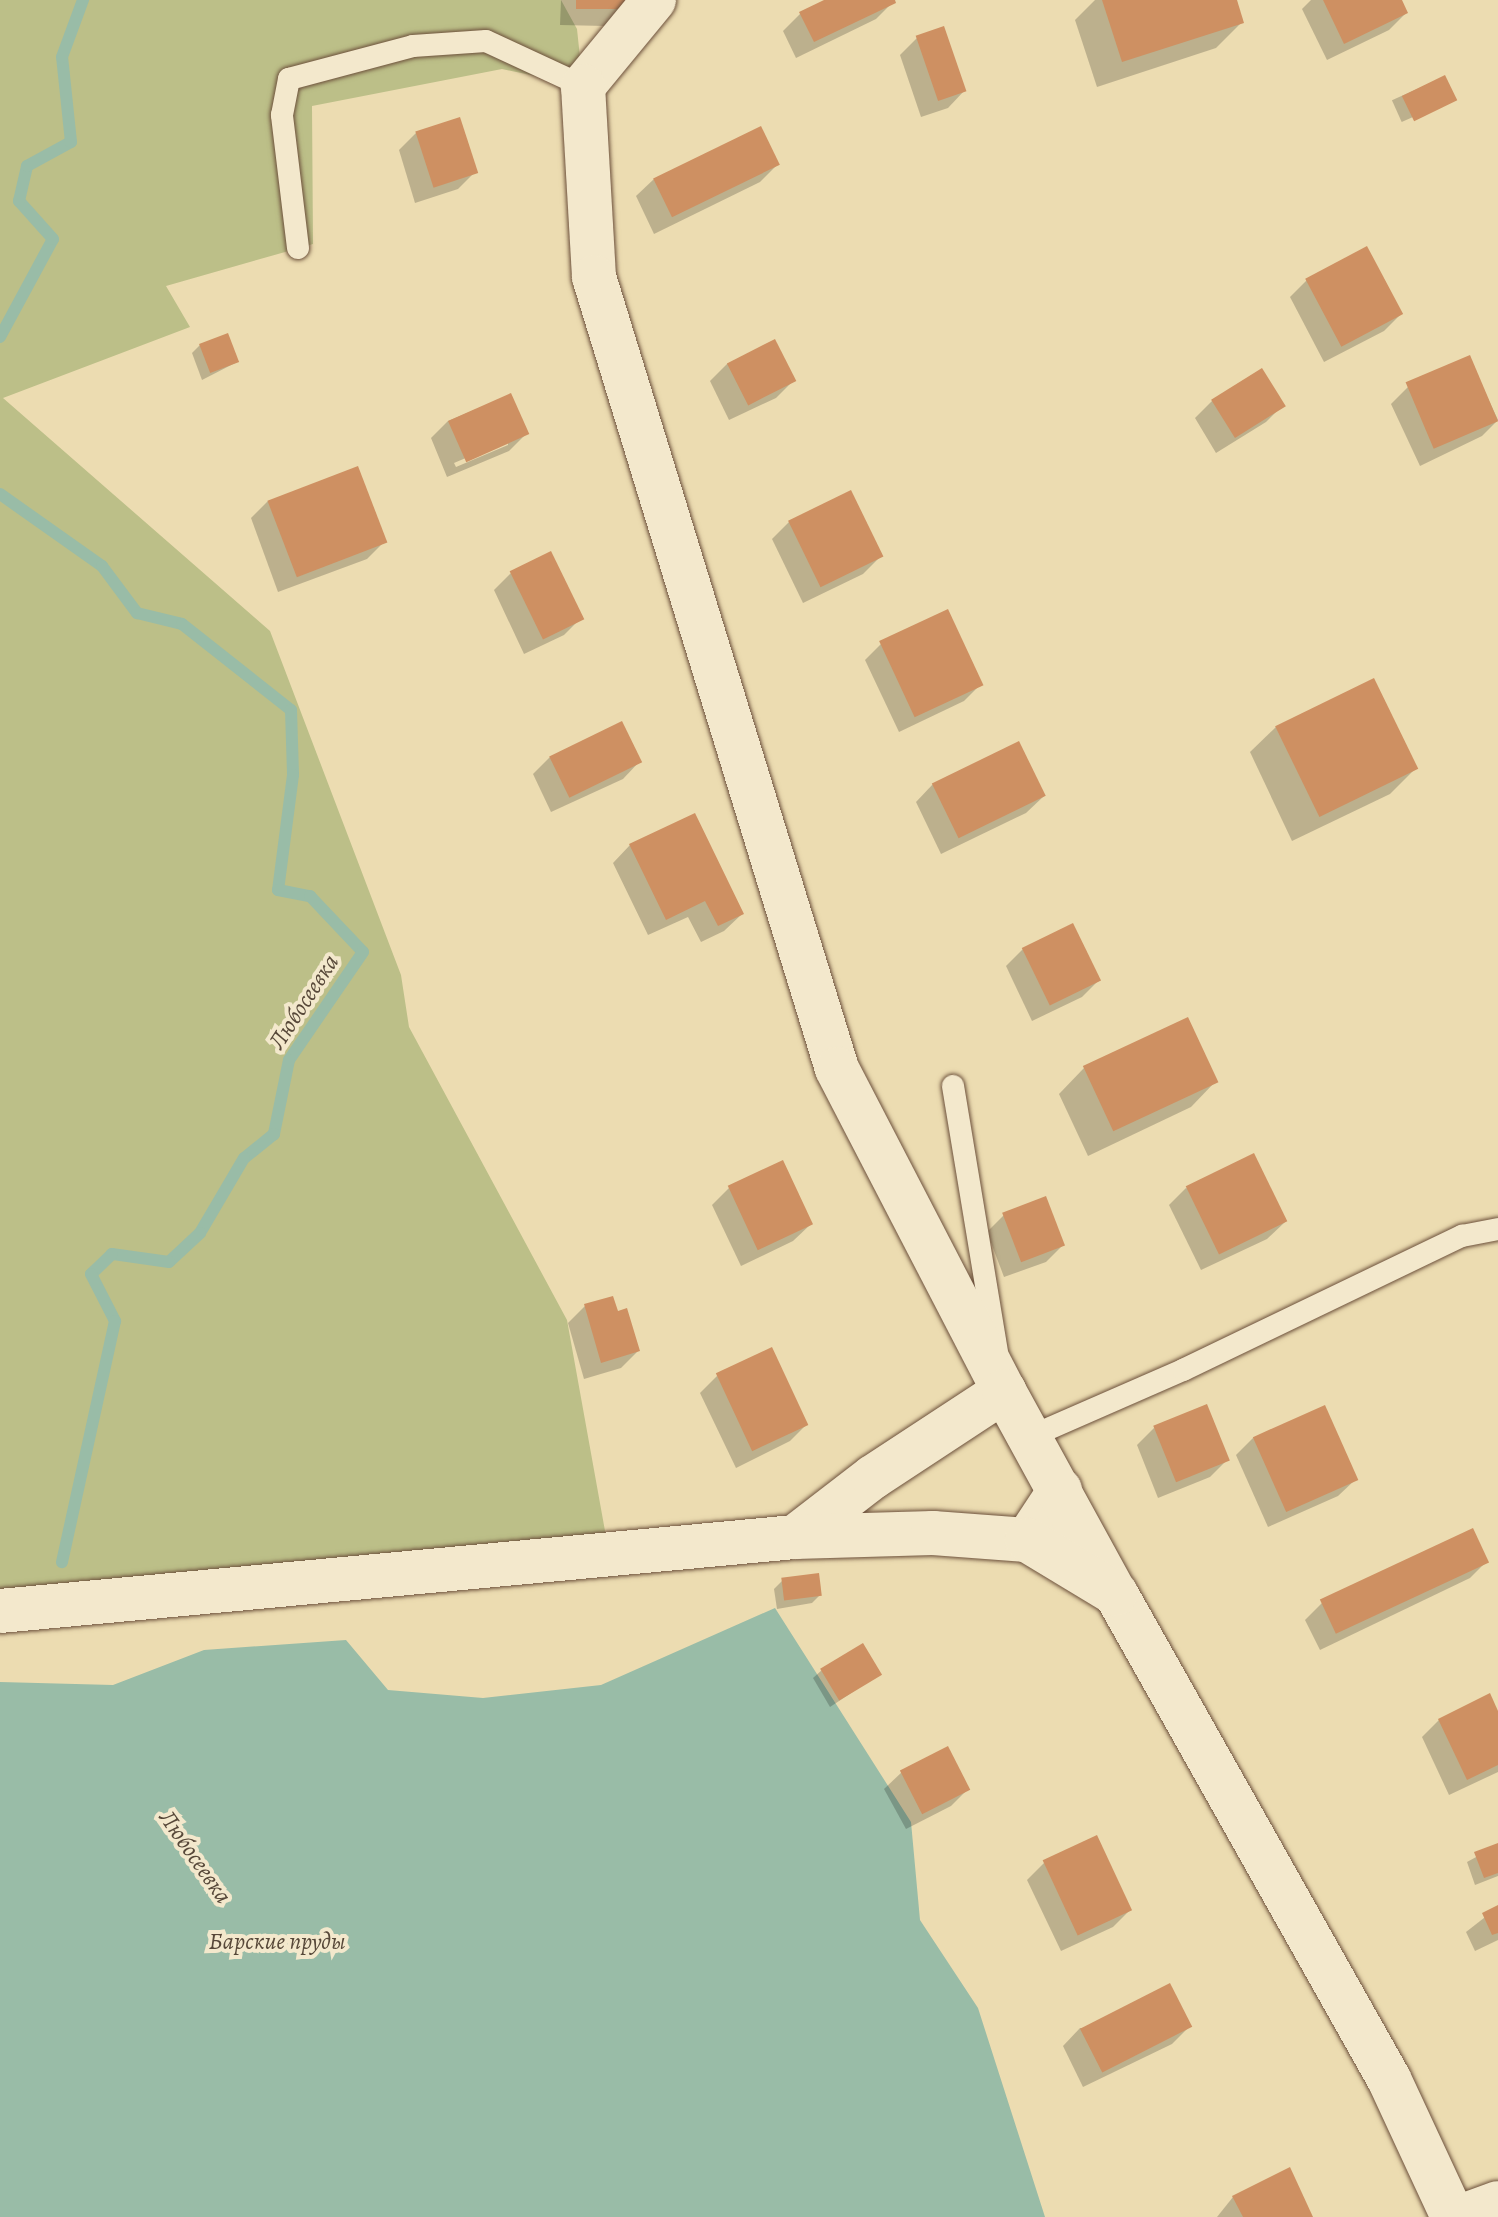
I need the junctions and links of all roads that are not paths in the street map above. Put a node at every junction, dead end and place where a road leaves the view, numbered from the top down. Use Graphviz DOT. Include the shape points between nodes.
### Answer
graph roads {
  1 [pos="654,0"];
  2 [pos="583,86"];
  3 [pos="298,248"];
  4 [pos="953,1086"];
  5 [pos="1498,1229"];
  6 [pos="1004,1391"];
  7 [pos="1032,1436"];
  8 [pos="1060,1490"];
  9 [pos="795,1537"];
  10 [pos="1027,1540"];
  11 [pos="1116,1594"];
  12 [pos="0,1611"];
  13 [pos="1498,2203"];
  14 [pos="1453,2217"];
  15 [pos="1460,2217"];
  1 -- 2 [label="street"];
  2 -- 3 [label="lane" via="486,41 413,46 289,79 282,115"];
  2 -- 6 [label="street" via="594,277 837,1069"];
  4 -- 6 [label="lane"];
  5 -- 7 [label="lane" via="1462,1236"];
  6 -- 7 [label="street"];
  6 -- 9 [label="street" via="873,1477"];
  7 -- 8 [label="street"];
  8 -- 10 [label="street"];
  8 -- 11 [label="street"];
  9 -- 10 [label="street" via="933,1533"];
  9 -- 12 [label="street"];
  10 -- 11 [label="street"];
  11 -- 14 [label="street" via="1389,2079"];
  13 -- 15 [label="street"];
}
